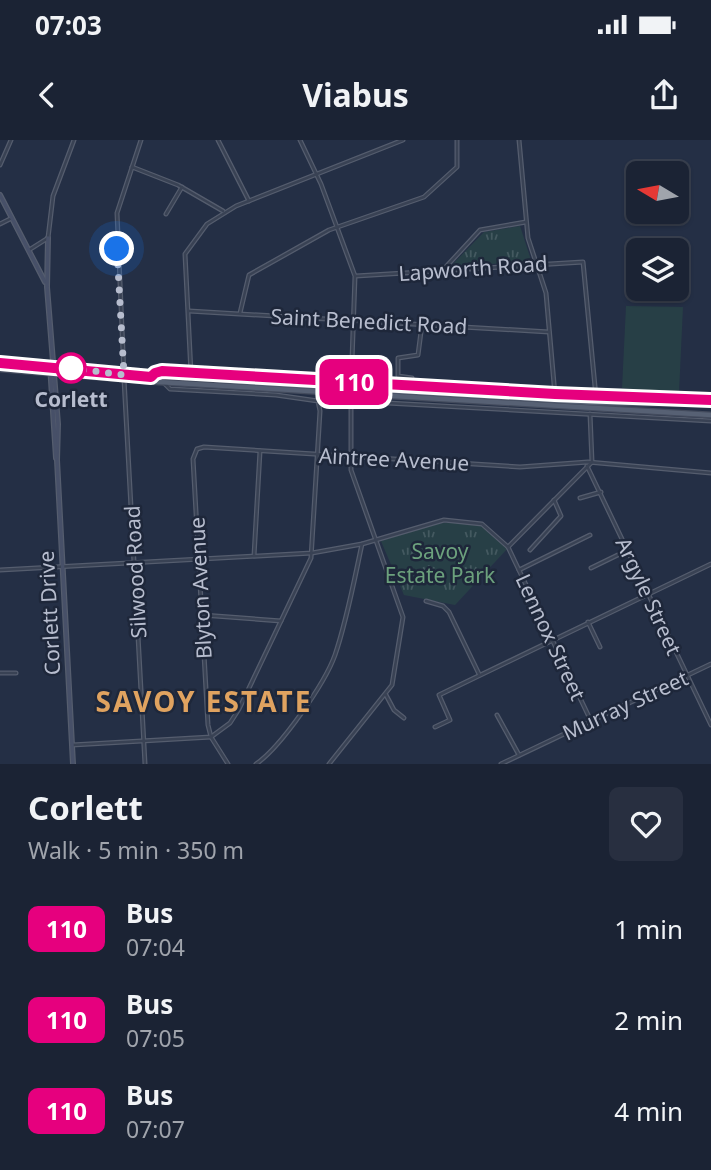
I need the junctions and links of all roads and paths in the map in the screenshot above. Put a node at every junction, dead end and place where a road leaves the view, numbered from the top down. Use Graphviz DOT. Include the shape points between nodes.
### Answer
graph roads {
  1 [pos="11,140"];
  2 [pos="74,140"];
  3 [pos="141,140"];
  4 [pos="218,140"];
  5 [pos="300,140"];
  6 [pos="382,140"];
  7 [pos="403,140"];
  8 [pos="457,140"];
  9 [pos="519,140"];
  10 [pos="385,147"];
  11 [pos="0,165"];
  12 [pos="131,167"];
  13 [pos="318,174"];
  14 [pos="182,187"];
  15 [pos="0,195"];
  16 [pos="249,201"];
  17 [pos="224,212"];
  18 [pos="166,214"];
  19 [pos="12,218"];
  20 [pos="526,222"];
  21 [pos="0,224"];
  22 [pos="338,227"];
  23 [pos="48,238"];
  24 [pos="29,250"];
  25 [pos="538,265"];
  26 [pos="442,271"];
  27 [pos="355,276"];
  28 [pos="47,287"];
  29 [pos="188,311"];
  30 [pos="240,314"];
  31 [pos="352,320"];
  32 [pos="422,324"];
  33 [pos="549,332"];
  34 [pos="0,366"];
  35 [pos="51,368"];
  36 [pos="191,373"];
  37 [pos="124,377"];
  38 [pos="151,377"];
  39 [pos="279,378"];
  40 [pos="412,378"];
  41 [pos="349,381"];
  42 [pos="279,385"];
  43 [pos="309,391"];
  44 [pos="351,391"];
  45 [pos="273,392"];
  46 [pos="596,397"];
  47 [pos="308,398"];
  48 [pos="555,400"];
  49 [pos="351,401"];
  50 [pos="711,402"];
  51 [pos="590,414"];
  52 [pos="711,415"];
  53 [pos="711,421"];
  54 [pos="197,449"];
  55 [pos="260,451"];
  56 [pos="317,454"];
  57 [pos="349,456"];
  58 [pos="592,462"];
  59 [pos="587,466"];
  60 [pos="711,472"];
  61 [pos="601,492"];
  62 [pos="580,498"];
  63 [pos="554,500"];
  64 [pos="590,536"];
  65 [pos="374,541"];
  66 [pos="362,544"];
  67 [pos="508,547"];
  68 [pos="530,550"];
  69 [pos="628,550"];
  70 [pos="312,553"];
  71 [pos="254,556"];
  72 [pos="199,559"];
  73 [pos="134,563"];
  74 [pos="711,564"];
  75 [pos="62,567"];
  76 [pos="591,568"];
  77 [pos="0,570"];
  78 [pos="519,570"];
  79 [pos="649,593"];
  80 [pos="426,601"];
  81 [pos="202,615"];
  82 [pos="281,621"];
  83 [pos="588,622"];
  84 [pos="551,640"];
  85 [pos="600,647"];
  86 [pos="711,664"];
  87 [pos="0,673"];
  88 [pos="16,673"];
  89 [pos="479,674"];
  90 [pos="687,676"];
  91 [pos="386,695"];
  92 [pos="497,715"];
  93 [pos="404,718"];
  94 [pos="591,721"];
  95 [pos="711,725"];
  96 [pos="435,727"];
  97 [pos="211,737"];
  98 [pos="144,741"];
  99 [pos="72,745"];
  100 [pos="519,755"];
  101 [pos="73,764"];
  102 [pos="145,764"];
  103 [pos="228,764"];
  104 [pos="256,764"];
  105 [pos="328,764"];
  106 [pos="501,764"];
  1 -- 11 [label="street"];
  2 -- 23 [label="street" via="52,201"];
  3 -- 12 [label="street, Silwood Road"];
  4 -- 16 [label="street"];
  5 -- 13 [label="street"];
  6 -- 10 [label="street"];
  7 -- 10 [label="street"];
  8 -- 22 [label="street" via="457,167 428,194"];
  9 -- 20 [label="street"];
  10 -- 13 [label="street"];
  12 -- 14 [label="street"];
  12 -- 37 [label="street, Silwood Road" via="117,217"];
  13 -- 16 [label="street"];
  13 -- 22 [label="street"];
  14 -- 17 [label="street"];
  14 -- 18 [label="street"];
  15 -- 19 [label="main road"];
  16 -- 17 [label="street"];
  17 -- 29 [label="street" via="207,224 186,251"];
  19 -- 21 [label="street"];
  19 -- 24 [label="main road"];
  20 -- 25 [label="street"];
  20 -- 26 [label="street" via="481,230"];
  22 -- 27 [label="street"];
  22 -- 30 [label="street" via="249,275"];
  23 -- 24 [label="street"];
  23 -- 28 [label="main road, Corlett Drive"];
  24 -- 28 [label="main road"];
  25 -- 26 [label="street, Lapworth Road"];
  25 -- 33 [label="street" via="545,286"];
  25 -- 46 [label="street, Lapworth Road" via="584,263"];
  26 -- 27 [label="street, Lapworth Road"];
  27 -- 31 [label="street"];
  28 -- 35 [label="main road, Corlett Drive"];
  29 -- 30 [label="street, Saint Benedict Road"];
  29 -- 36 [label="street"];
  30 -- 31 [label="street, Saint Benedict Road"];
  31 -- 32 [label="street, Saint Benedict Road"];
  31 -- 41 [label="street"];
  32 -- 33 [label="street, Saint Benedict Road"];
  32 -- 40 [label="street" via="418,355 398,358 398,376"];
  33 -- 48 [label="street"];
  34 -- 35 [label="main road"];
  35 -- 37 [label="main road"];
  35 -- 75 [label="main road, Corlett Drive"];
  36 -- 38 [label="street" via="158,372"];
  36 -- 39 [label="street"];
  37 -- 38 [label="main road"];
  37 -- 45 [label="main road"];
  37 -- 73 [label="street, Silwood Road"];
  38 -- 42 [label="main road"];
  39 -- 41 [label="street"];
  39 -- 42 [label="street"];
  41 -- 44 [label="street"];
  41 -- 48 [label="street"];
  42 -- 44 [label="main road"];
  43 -- 44 [label="main road"];
  43 -- 45 [label="main road"];
  43 -- 47 [label="street"];
  44 -- 48 [label="main road"];
  44 -- 49 [label="street"];
  45 -- 47 [label="street"];
  46 -- 48 [label="street"];
  46 -- 50 [label="street"];
  47 -- 56 [label="street" via="320,404"];
  48 -- 50 [label="main road"];
  48 -- 52 [label="main road"];
  49 -- 51 [label="street"];
  49 -- 57 [label="street"];
  51 -- 53 [label="street"];
  51 -- 58 [label="street"];
  54 -- 55 [label="street, Aintree Avenue"];
  54 -- 72 [label="street, Blyton Avenue" via="193,459"];
  55 -- 56 [label="street, Aintree Avenue"];
  55 -- 71 [label="street"];
  56 -- 57 [label="street, Aintree Avenue"];
  56 -- 70 [label="street"];
  57 -- 58 [label="street, Aintree Avenue" via="520,467"];
  57 -- 65 [label="street"];
  58 -- 59 [label="street, Lennox Street"];
  58 -- 60 [label="street, Aintree Avenue"];
  59 -- 61 [label="street, Argyle Street"];
  59 -- 63 [label="street, Lennox Street"];
  61 -- 62 [label="street"];
  61 -- 69 [label="street, Argyle Street"];
  63 -- 67 [label="street, Lennox Street"];
  63 -- 68 [label="street" via="561,518"];
  64 -- 78 [label="street"];
  65 -- 66 [label="street"];
  65 -- 67 [label="street" via="432,522 466,520 484,525"];
  65 -- 91 [label="street" via="402,613 394,678"];
  66 -- 70 [label="street"];
  66 -- 104 [label="street" via="334,657 282,738"];
  67 -- 78 [label="street, Lennox Street"];
  69 -- 76 [label="street"];
  69 -- 79 [label="street, Argyle Street"];
  70 -- 71 [label="street"];
  70 -- 82 [label="street"];
  71 -- 72 [label="street"];
  72 -- 73 [label="street"];
  72 -- 81 [label="street, Blyton Avenue"];
  73 -- 75 [label="street"];
  73 -- 98 [label="street, Silwood Road"];
  74 -- 79 [label="street"];
  75 -- 77 [label="street"];
  75 -- 99 [label="main road, Corlett Drive"];
  78 -- 84 [label="street, Lennox Street"];
  79 -- 83 [label="street"];
  79 -- 90 [label="street, Argyle Street"];
  80 -- 89 [label="street" via="449,612"];
  81 -- 82 [label="street"];
  81 -- 97 [label="street, Blyton Avenue"];
  82 -- 97 [label="street" via="234,718"];
  83 -- 84 [label="street"];
  83 -- 85 [label="street"];
  84 -- 89 [label="street"];
  84 -- 94 [label="street, Lennox Street"];
  86 -- 90 [label="street, Murray Street"];
  87 -- 88 [label="street"];
  89 -- 96 [label="street" via="439,695 450,720"];
  90 -- 94 [label="street, Murray Street"];
  90 -- 95 [label="street, Argyle Street"];
  91 -- 93 [label="street"];
  91 -- 105 [label="street"];
  92 -- 100 [label="street"];
  94 -- 100 [label="street, Murray Street"];
  97 -- 98 [label="street"];
  97 -- 103 [label="street, Blyton Avenue"];
  98 -- 99 [label="street"];
  98 -- 102 [label="street, Silwood Road"];
  99 -- 101 [label="main road, Corlett Drive"];
  100 -- 106 [label="street, Murray Street"];
}
